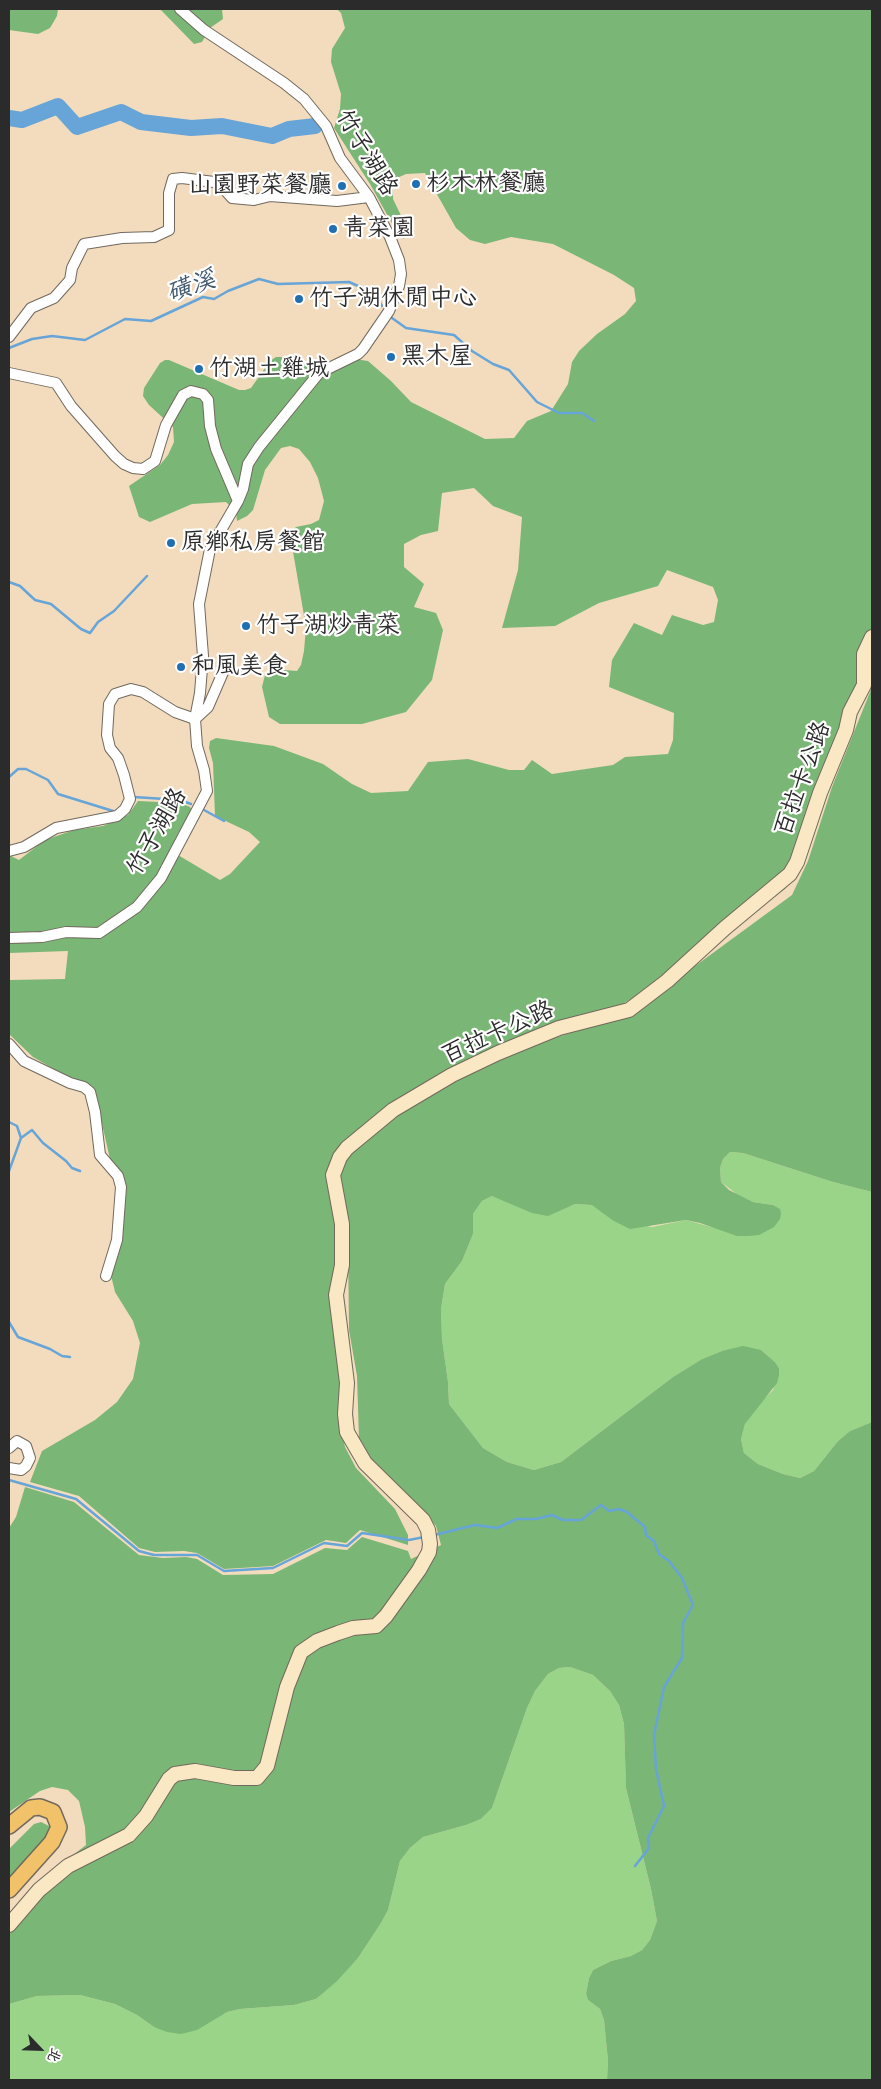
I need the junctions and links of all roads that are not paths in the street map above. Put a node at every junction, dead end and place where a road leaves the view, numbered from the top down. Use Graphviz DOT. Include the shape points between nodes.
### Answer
graph roads {
  1 [pos="180,9"];
  2 [pos="369,197"];
  3 [pos="9,337"];
  4 [pos="9,373"];
  5 [pos="238,501"];
  6 [pos="872,637"];
  7 [pos="224,670"];
  8 [pos="195,719"];
  9 [pos="9,851"];
  10 [pos="9,938"];
  11 [pos="9,1044"];
  12 [pos="106,1276"];
  13 [pos="9,1448"];
  14 [pos="9,1468"];
  15 [pos="9,1826"];
  16 [pos="9,1890"];
  17 [pos="9,1924"];
  1 -- 2 [label="street, 竹子湖路" via="204,30 304,99 326,126 340,158"];
  2 -- 3 [label="street" via="337,201 270,196 254,200 232,198 214,182 173,179 169,193 169,230 154,237 84,244 70,280 54,298 31,308"];
  2 -- 5 [label="street, 竹子湖路" via="399,260 399,286 389,311 364,350 319,373 299,396 248,464"];
  4 -- 5 [label="street" via="56,382 71,406 115,456 132,468 143,469 155,461 166,425 183,395 190,391 203,394 208,400 216,449"];
  5 -- 8 [label="street, 竹子湖路" via="210,549 199,604 203,656"];
  6 -- 17 [label="main road, 百拉卡公路" via="864,654 864,685 850,712 846,730 790,874 629,1010 559,1028 452,1076 393,1110 340,1157 333,1175 342,1224 342,1265 336,1296 347,1382 347,1432 365,1463 423,1520 428,1530 429,1552 376,1626 338,1633 301,1652 287,1687 267,1766 257,1778 234,1778 195,1771 175,1774 129,1835 68,1866 39,1890"];
  7 -- 8 [label="street" via="208,707"];
  8 -- 9 [label="street" via="175,712 143,692 131,689 115,694 109,704 107,735 110,748 118,758 130,799 125,809 117,816 56,828 24,847"];
  8 -- 10 [label="street, 竹子湖路" via="207,792 161,878 137,907 99,932"];
  11 -- 12 [label="street" via="24,1061 90,1092 100,1155 118,1176 121,1187 117,1240"];
  13 -- 14 [label="street" via="17,1441 26,1446 30,1458 21,1470"];
  15 -- 16 [label="main road" via="31,1808 40,1808 53,1812 59,1827 52,1842"];
}
